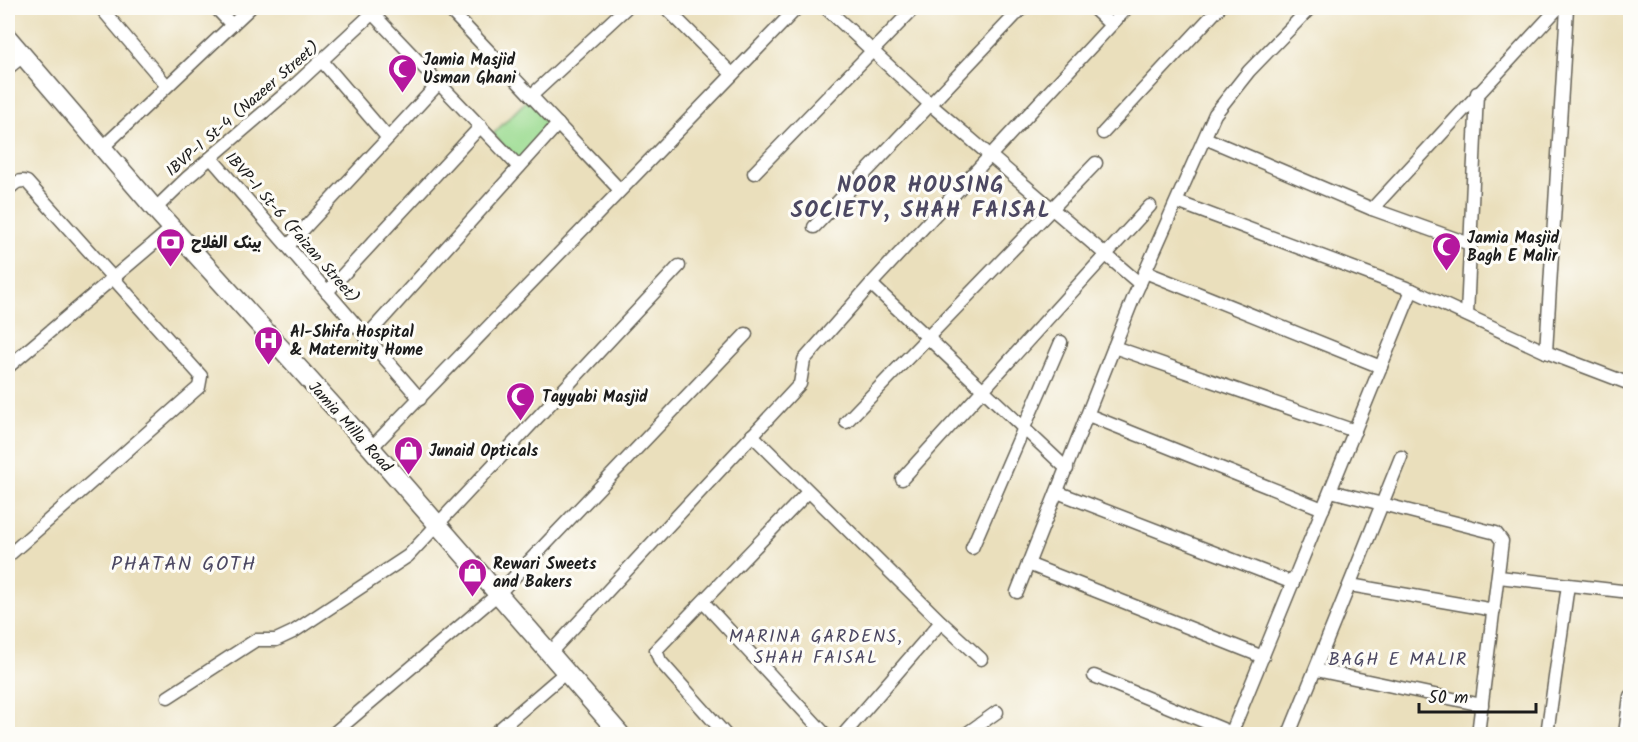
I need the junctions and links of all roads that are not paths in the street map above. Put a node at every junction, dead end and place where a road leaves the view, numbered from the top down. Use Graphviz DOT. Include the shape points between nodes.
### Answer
graph roads {
  1 [pos="101,8"];
  2 [pos="216,8"];
  3 [pos="250,8"];
  4 [pos="259,8"];
  5 [pos="626,8"];
  6 [pos="666,8"];
  7 [pos="797,8"];
  8 [pos="826,8"];
  9 [pos="914,8"];
  10 [pos="1022,8"];
  11 [pos="1093,8"];
  12 [pos="1127,8"];
  13 [pos="1220,8"];
  14 [pos="1310,8"];
  15 [pos="1558,8"];
  16 [pos="1567,8"];
  17 [pos="375,10"];
  18 [pos="455,10"];
  19 [pos="232,25"];
  20 [pos="1111,25"];
  21 [pos="8,38"];
  22 [pos="873,51"];
  23 [pos="23,56"];
  24 [pos="322,60"];
  25 [pos="8,68"];
  26 [pos="732,74"];
  27 [pos="440,82"];
  28 [pos="167,90"];
  29 [pos="1477,93"];
  30 [pos="531,96"];
  31 [pos="932,105"];
  32 [pos="558,124"];
  33 [pos="481,126"];
  34 [pos="1103,133"];
  35 [pos="388,138"];
  36 [pos="1205,138"];
  37 [pos="103,147"];
  38 [pos="990,155"];
  39 [pos="211,158"];
  40 [pos="1096,163"];
  41 [pos="519,167"];
  42 [pos="754,173"];
  43 [pos="619,189"];
  44 [pos="8,190"];
  45 [pos="1177,202"];
  46 [pos="1150,206"];
  47 [pos="1053,208"];
  48 [pos="155,209"];
  49 [pos="1372,209"];
  50 [pos="814,227"];
  51 [pos="172,228"];
  52 [pos="1470,244"];
  53 [pos="288,246"];
  54 [pos="1105,254"];
  55 [pos="679,266"];
  56 [pos="1145,272"];
  57 [pos="113,278"];
  58 [pos="871,284"];
  59 [pos="1140,284"];
  60 [pos="1412,290"];
  61 [pos="327,292"];
  62 [pos="1467,315"];
  63 [pos="746,334"];
  64 [pos="366,337"];
  65 [pos="928,338"];
  66 [pos="1061,342"];
  67 [pos="1114,347"];
  68 [pos="1546,352"];
  69 [pos="8,367"];
  70 [pos="1381,367"];
  71 [pos="1630,384"];
  72 [pos="984,391"];
  73 [pos="420,399"];
  74 [pos="1088,415"];
  75 [pos="846,422"];
  76 [pos="1022,428"];
  77 [pos="1355,431"];
  78 [pos="752,435"];
  79 [pos="371,448"];
  80 [pos="1401,457"];
  81 [pos="1066,469"];
  82 [pos="902,479"];
  83 [pos="1330,491"];
  84 [pos="808,492"];
  85 [pos="1057,492"];
  86 [pos="1383,502"];
  87 [pos="1323,509"];
  88 [pos="438,525"];
  89 [pos="972,548"];
  90 [pos="8,556"];
  91 [pos="1028,564"];
  92 [pos="1499,577"];
  93 [pos="1293,583"];
  94 [pos="1350,585"];
  95 [pos="1568,585"];
  96 [pos="1017,592"];
  97 [pos="1630,592"];
  98 [pos="498,594"];
  99 [pos="704,603"];
  100 [pos="1494,610"];
  101 [pos="940,622"];
  102 [pos="549,654"];
  103 [pos="1263,657"];
  104 [pos="981,659"];
  105 [pos="1316,670"];
  106 [pos="566,672"];
  107 [pos="1094,676"];
  108 [pos="1630,696"];
  109 [pos="168,697"];
  110 [pos="1482,705"];
  111 [pos="997,712"];
  112 [pos="1232,734"];
  113 [pos="333,735"];
  114 [pos="494,735"];
  115 [pos="620,735"];
  116 [pos="725,735"];
  117 [pos="825,735"];
  118 [pos="844,735"];
  119 [pos="966,735"];
  120 [pos="1289,735"];
  121 [pos="1478,735"];
  122 [pos="1547,735"];
  123 [pos="1625,735"];
  1 -- 28 [label="street"];
  2 -- 19 [label="street"];
  3 -- 19 [label="street"];
  4 -- 28 [label="street"];
  5 -- 30 [label="street"];
  6 -- 26 [label="street"];
  7 -- 26 [label="street"];
  8 -- 22 [label="street"];
  9 -- 22 [label="street"];
  10 -- 31 [label="street"];
  11 -- 20 [label="street"];
  12 -- 20 [label="street"];
  13 -- 34 [label="street"];
  14 -- 36 [label="street" via="1249,70 1215,114"];
  15 -- 29 [label="street"];
  16 -- 68 [label="street"];
  17 -- 24 [label="street, IBVP-1 St-4 (Nazeer Street)"];
  17 -- 27 [label="street"];
  18 -- 30 [label="street"];
  19 -- 28 [label="street"];
  20 -- 38 [label="street"];
  21 -- 23 [label="main road, Jamia Milla Road"];
  22 -- 31 [label="street"];
  22 -- 42 [label="street"];
  23 -- 25 [label="street"];
  23 -- 37 [label="main road, Jamia Milla Road"];
  24 -- 35 [label="street"];
  24 -- 39 [label="street, IBVP-1 St-4 (Nazeer Street)"];
  26 -- 43 [label="street"];
  27 -- 33 [label="street"];
  27 -- 35 [label="street"];
  28 -- 37 [label="street"];
  29 -- 49 [label="street"];
  29 -- 52 [label="street"];
  30 -- 32 [label="street"];
  31 -- 38 [label="street"];
  31 -- 50 [label="street"];
  32 -- 41 [label="street"];
  32 -- 43 [label="street"];
  32 -- 64 [label="street"];
  33 -- 41 [label="street"];
  33 -- 61 [label="street"];
  35 -- 53 [label="street"];
  36 -- 45 [label="street"];
  36 -- 49 [label="street"];
  37 -- 48 [label="main road, Jamia Milla Road"];
  38 -- 47 [label="street"];
  38 -- 58 [label="street"];
  39 -- 48 [label="street, IBVP-1 St-4 (Nazeer Street)"];
  39 -- 53 [label="street, IBVP-1 St-6 (Faizan Street)"];
  40 -- 47 [label="street"];
  41 -- 64 [label="street"];
  43 -- 73 [label="street"];
  44 -- 57 [label="street" via="15,183 27,182"];
  45 -- 56 [label="street"];
  45 -- 60 [label="street"];
  46 -- 54 [label="street"];
  47 -- 54 [label="street"];
  47 -- 65 [label="street"];
  48 -- 51 [label="main road, Jamia Milla Road"];
  49 -- 52 [label="street"];
  51 -- 57 [label="street"];
  51 -- 79 [label="main road, Jamia Milla Road"];
  52 -- 62 [label="street"];
  53 -- 61 [label="street, IBVP-1 St-6 (Faizan Street)"];
  54 -- 59 [label="street"];
  54 -- 72 [label="street"];
  55 -- 88 [label="street"];
  56 -- 59 [label="street"];
  56 -- 70 [label="street"];
  57 -- 69 [label="street"];
  57 -- 90 [label="street" via="201,376 202,382"];
  58 -- 65 [label="street"];
  58 -- 78 [label="street" via="804,360 800,384"];
  59 -- 67 [label="street"];
  60 -- 62 [label="street"];
  60 -- 70 [label="street"];
  61 -- 64 [label="street, IBVP-1 St-6 (Faizan Street)"];
  62 -- 68 [label="street"];
  63 -- 98 [label="street"];
  64 -- 73 [label="street, IBVP-1 St-6 (Faizan Street)"];
  65 -- 72 [label="street"];
  65 -- 75 [label="street"];
  66 -- 76 [label="street"];
  67 -- 74 [label="street"];
  67 -- 77 [label="street"];
  68 -- 71 [label="street"];
  70 -- 77 [label="street"];
  72 -- 76 [label="street"];
  72 -- 82 [label="street"];
  73 -- 79 [label="street"];
  74 -- 81 [label="street"];
  74 -- 87 [label="street"];
  76 -- 81 [label="street"];
  76 -- 89 [label="street"];
  77 -- 83 [label="street"];
  78 -- 84 [label="street"];
  78 -- 102 [label="street"];
  79 -- 88 [label="main road, Jamia Milla Road"];
  80 -- 86 [label="street"];
  81 -- 85 [label="street"];
  83 -- 86 [label="street"];
  83 -- 87 [label="street"];
  84 -- 99 [label="street"];
  84 -- 101 [label="street"];
  85 -- 91 [label="street"];
  85 -- 93 [label="street"];
  86 -- 92 [label="street" via="1496,532 1502,541"];
  86 -- 94 [label="street"];
  87 -- 93 [label="street"];
  88 -- 98 [label="main road, Jamia Milla Road"];
  88 -- 109 [label="street" via="408,556 293,632 276,640 256,640"];
  91 -- 96 [label="street"];
  91 -- 103 [label="street"];
  92 -- 95 [label="street"];
  92 -- 100 [label="street"];
  93 -- 103 [label="street"];
  94 -- 100 [label="street"];
  94 -- 105 [label="street"];
  95 -- 97 [label="street"];
  95 -- 122 [label="street"];
  98 -- 102 [label="main road, Jamia Milla Road"];
  98 -- 113 [label="street"];
  99 -- 116 [label="street" via="656,650 660,661"];
  99 -- 117 [label="street"];
  100 -- 110 [label="street"];
  101 -- 104 [label="street"];
  101 -- 118 [label="street"];
  102 -- 106 [label="main road, Jamia Milla Road"];
  103 -- 112 [label="street"];
  105 -- 110 [label="street"];
  105 -- 120 [label="street"];
  106 -- 114 [label="street"];
  106 -- 115 [label="main road, Jamia Milla Road"];
  107 -- 112 [label="street"];
  108 -- 123 [label="street"];
  110 -- 121 [label="street"];
  111 -- 119 [label="street"];
}
